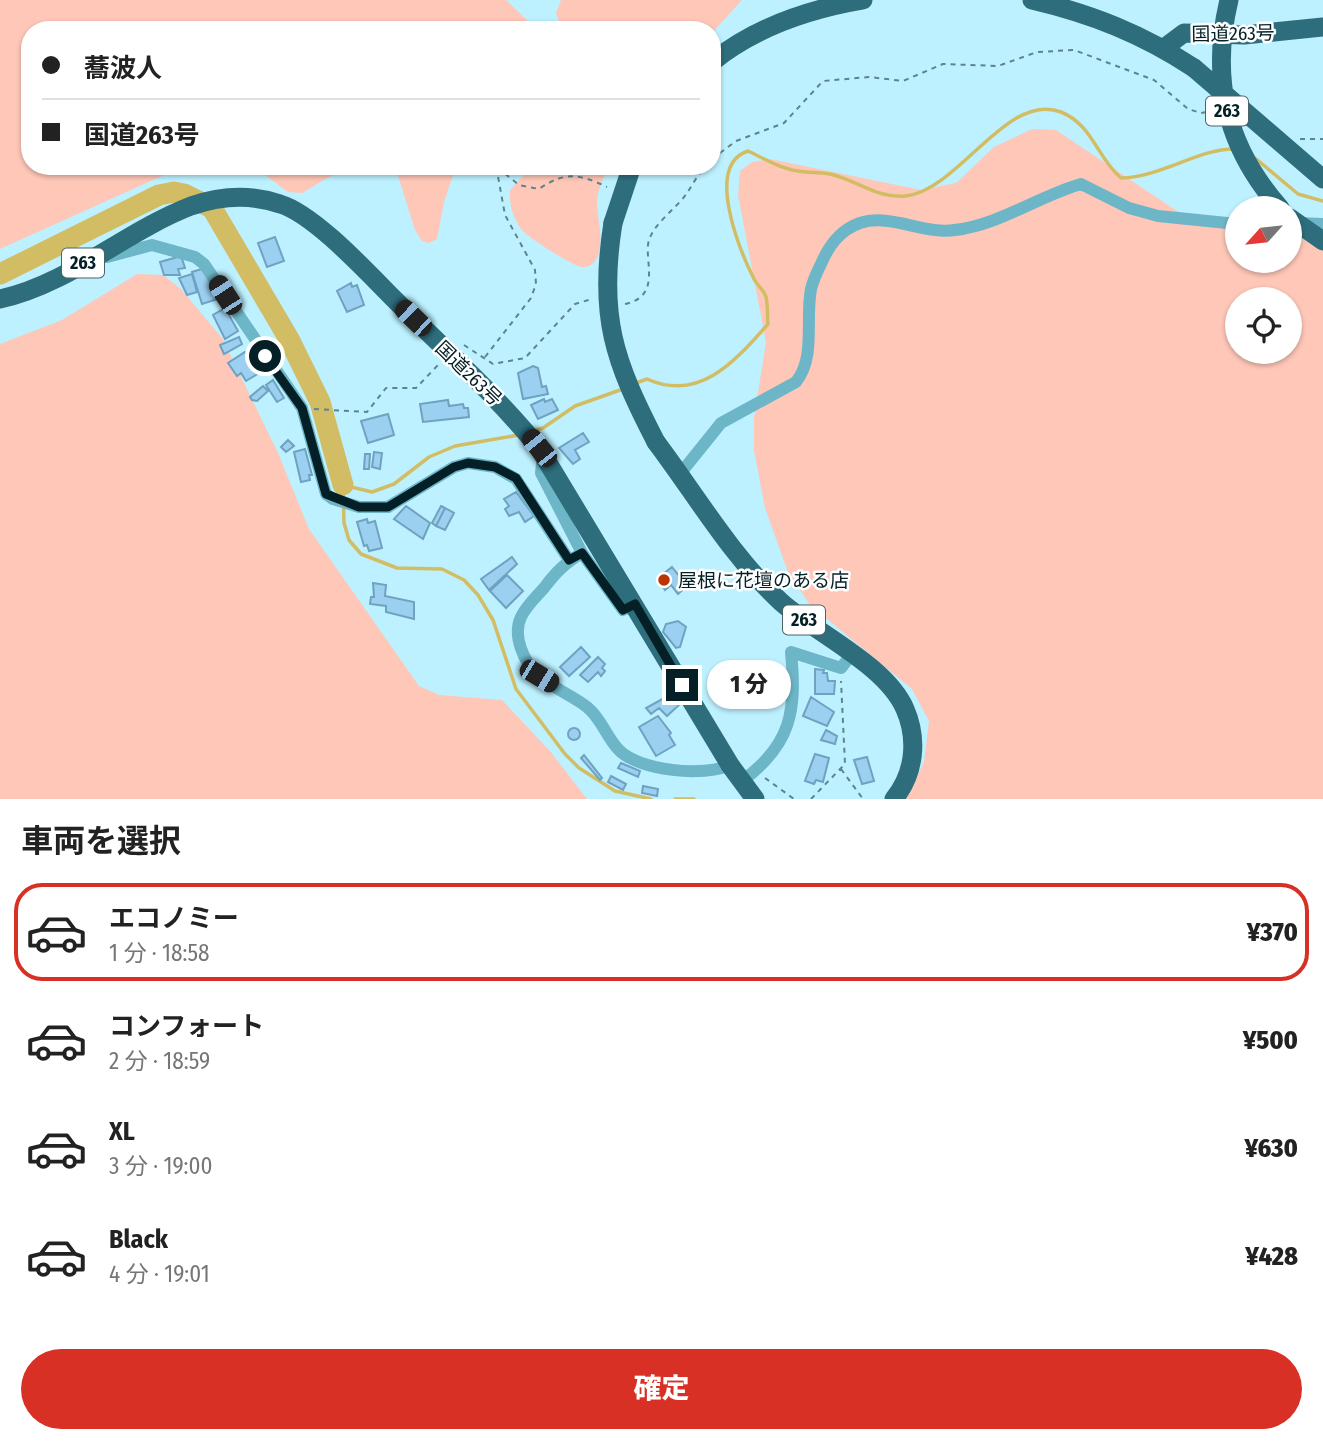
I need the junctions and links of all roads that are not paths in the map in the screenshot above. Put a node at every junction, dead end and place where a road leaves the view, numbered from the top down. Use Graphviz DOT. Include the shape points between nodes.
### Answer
graph roads {
  1 [pos="863,0"];
  2 [pos="1031,0"];
  3 [pos="1229,0"];
  4 [pos="1323,27"];
  5 [pos="1164,48"];
  6 [pos="721,57"];
  7 [pos="629,175"];
  8 [pos="1323,179"];
  9 [pos="1271,196"];
  10 [pos="1302,222"];
  11 [pos="1225,223"];
  12 [pos="1323,224"];
  13 [pos="1302,228"];
  14 [pos="1323,241"];
  15 [pos="83,263"];
  16 [pos="0,299"];
  17 [pos="543,454"];
  18 [pos="680,474"];
  19 [pos="582,553"];
  20 [pos="569,560"];
  21 [pos="635,604"];
  22 [pos="846,662"];
  23 [pos="736,773"];
  24 [pos="755,799"];
  25 [pos="894,799"];
  1 -- 6 [label="highway" via="816,10 775,26"];
  2 -- 5 [label="highway, 国道263号 / 263" via="1089,14"];
  3 -- 9 [label="highway, 263, bridge" via="1219,65 1225,104 1234,137"];
  4 -- 5 [label="highway, 国道263号" via="1244,35 1184,33"];
  5 -- 8 [label="highway, 263, bridge" via="1194,68"];
  7 -- 18 [label="highway, 263, bridge" via="613,223 608,264 612,339 625,381 656,442"];
  10 -- 12 [label="street"];
  11 -- 18 [label="street" via="1158,216 1129,208 1081,184 958,230 938,232 876,220 844,230 833,242 811,288 804,372 796,382 721,423"];
  13 -- 14 [label="highway, bridge"];
  15 -- 16 [label="highway, 国道263号 / 263"];
  15 -- 17 [label="highway, 国道263号 / 263" via="192,206 248,197 282,204 308,220 358,264 513,416"];
  15 -- 20 [label="street" via="152,245 204,264 302,408 318,475 333,499 371,509 400,502 454,467 468,463 495,467 516,478"];
  17 -- 19 [label="street" via="541,473"];
  17 -- 21 [label="highway, 国道263号 / 263"];
  18 -- 22 [label="highway, 263" via="747,565"];
  19 -- 20 [label="street"];
  19 -- 21 [label="street" via="623,610"];
  20 -- 23 [label="street" via="519,621 521,651 528,664 591,711 631,760"];
  21 -- 23 [label="highway, 国道263号 / 263"];
  22 -- 23 [label="street" via="791,653 793,707 778,748 760,768"];
  22 -- 25 [label="highway, 263" via="884,679 904,707 914,734 913,758 904,787"];
  23 -- 24 [label="highway, 国道263号 / 263"];
}
